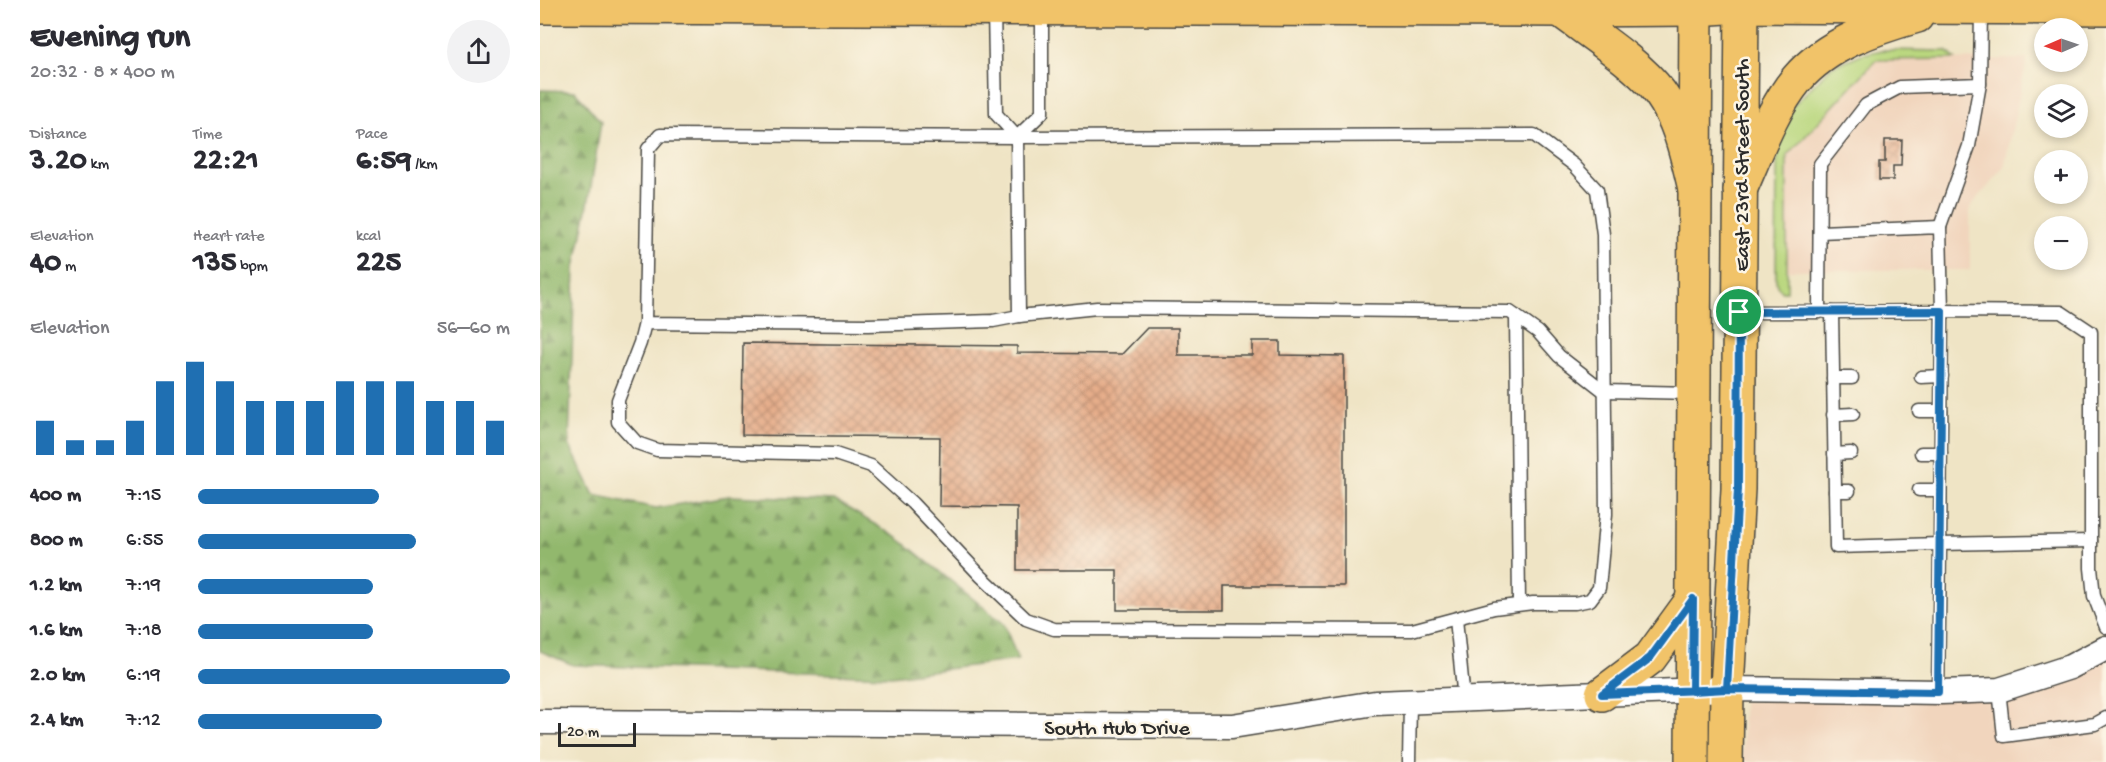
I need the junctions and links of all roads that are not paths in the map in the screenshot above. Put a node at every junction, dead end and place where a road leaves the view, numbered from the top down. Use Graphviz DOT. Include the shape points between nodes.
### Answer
graph roads {
  1 [pos="1742,3"];
  2 [pos="1696,5"];
  3 [pos="1965,7"];
  4 [pos="540,8"];
  5 [pos="2106,8"];
  6 [pos="993,9"];
  7 [pos="1042,9"];
  8 [pos="1560,10"];
  9 [pos="1980,84"];
  10 [pos="1017,138"];
  11 [pos="1695,189"];
  12 [pos="1740,189"];
  13 [pos="1940,227"];
  14 [pos="1820,232"];
  15 [pos="1942,311"];
  16 [pos="1739,312"];
  17 [pos="1819,312"];
  18 [pos="1832,312"];
  19 [pos="1019,316"];
  20 [pos="1516,316"];
  21 [pos="645,323"];
  22 [pos="1942,376"];
  23 [pos="1921,377"];
  24 [pos="1833,378"];
  25 [pos="1852,378"];
  26 [pos="1604,391"];
  27 [pos="1694,393"];
  28 [pos="1919,411"];
  29 [pos="1941,411"];
  30 [pos="1852,414"];
  31 [pos="1833,415"];
  32 [pos="1851,453"];
  33 [pos="1921,453"];
  34 [pos="1941,453"];
  35 [pos="1834,454"];
  36 [pos="1849,490"];
  37 [pos="1919,490"];
  38 [pos="1941,490"];
  39 [pos="1835,491"];
  40 [pos="2091,541"];
  41 [pos="1940,544"];
  42 [pos="1693,599"];
  43 [pos="1519,604"];
  44 [pos="1456,619"];
  45 [pos="2106,627"];
  46 [pos="2106,648"];
  47 [pos="1727,689"];
  48 [pos="1999,690"];
  49 [pos="1692,691"];
  50 [pos="1938,692"];
  51 [pos="1602,694"];
  52 [pos="1464,700"];
  53 [pos="1410,702"];
  54 [pos="2106,718"];
  55 [pos="540,722"];
  56 [pos="1409,762"];
  57 [pos="1692,762"];
  58 [pos="1726,762"];
  1 -- 2 [label="main road"];
  1 -- 3 [label="main road"];
  1 -- 12 [label="main road, East 23rd Street South"];
  2 -- 8 [label="main road"];
  2 -- 11 [label="main road, East 23rd Street South"];
  3 -- 5 [label="main road"];
  3 -- 9 [label="lane"];
  3 -- 12 [label="main road" via="1896,22 1840,44 1819,58 1797,80 1776,113"];
  4 -- 6 [label="main road"];
  6 -- 7 [label="main road"];
  6 -- 10 [label="lane" via="996,114"];
  7 -- 8 [label="main road"];
  7 -- 10 [label="lane" via="1042,113"];
  8 -- 11 [label="main road" via="1640,71 1660,93 1686,150"];
  9 -- 13 [label="lane" via="1969,146"];
  9 -- 14 [label="lane" via="1900,87 1866,105 1820,164"];
  10 -- 19 [label="lane"];
  10 -- 21 [label="lane" via="660,135 648,149"];
  10 -- 26 [label="lane" via="1534,135 1574,165 1597,190 1603,234"];
  11 -- 27 [label="main road, East 23rd Street South"];
  12 -- 16 [label="main road, East 23rd Street South"];
  13 -- 14 [label="lane"];
  13 -- 15 [label="lane"];
  14 -- 17 [label="lane"];
  15 -- 18 [label="lane"];
  15 -- 22 [label="lane"];
  15 -- 40 [label="lane" via="2061,312 2091,332"];
  16 -- 17 [label="lane"];
  16 -- 47 [label="main road, East 23rd Street South" via="1738,489"];
  17 -- 18 [label="lane"];
  18 -- 24 [label="lane"];
  19 -- 20 [label="lane" via="1097,308 1510,312"];
  19 -- 21 [label="lane" via="993,321 868,325"];
  20 -- 26 [label="lane"];
  20 -- 43 [label="lane"];
  21 -- 44 [label="lane" via="618,400 618,422 637,443 657,450 834,454 871,466 1026,619 1054,629 1412,630"];
  22 -- 23 [label="lane"];
  22 -- 29 [label="lane"];
  24 -- 25 [label="lane"];
  24 -- 31 [label="lane"];
  26 -- 27 [label="lane"];
  26 -- 43 [label="lane" via="1606,514 1599,588 1590,600 1575,603"];
  27 -- 42 [label="main road, East 23rd Street South"];
  28 -- 29 [label="lane"];
  29 -- 34 [label="lane"];
  30 -- 31 [label="lane"];
  31 -- 35 [label="lane"];
  32 -- 35 [label="lane"];
  33 -- 34 [label="lane"];
  34 -- 38 [label="lane"];
  35 -- 39 [label="lane"];
  36 -- 39 [label="lane"];
  37 -- 38 [label="lane"];
  38 -- 41 [label="lane"];
  39 -- 41 [label="lane" via="1836,547"];
  40 -- 41 [label="lane"];
  40 -- 45 [label="lane" via="2094,596"];
  41 -- 50 [label="lane"];
  42 -- 49 [label="main road, East 23rd Street South"];
  42 -- 51 [label="main road" via="1650,658"];
  43 -- 44 [label="lane"];
  44 -- 52 [label="lane"];
  46 -- 48 [label="street, South Hub Drive" via="2070,667"];
  47 -- 49 [label="street, South Hub Drive"];
  47 -- 50 [label="street, South Hub Drive"];
  47 -- 58 [label="main road, East 23rd Street South"];
  48 -- 50 [label="street, South Hub Drive"];
  48 -- 54 [label="lane" via="2004,736 2095,724"];
  49 -- 51 [label="street, South Hub Drive"];
  49 -- 57 [label="main road, East 23rd Street South"];
  51 -- 52 [label="street, South Hub Drive"];
  52 -- 53 [label="street, South Hub Drive"];
  53 -- 55 [label="street, South Hub Drive" via="1376,703 1232,726"];
  53 -- 56 [label="lane"];
}
